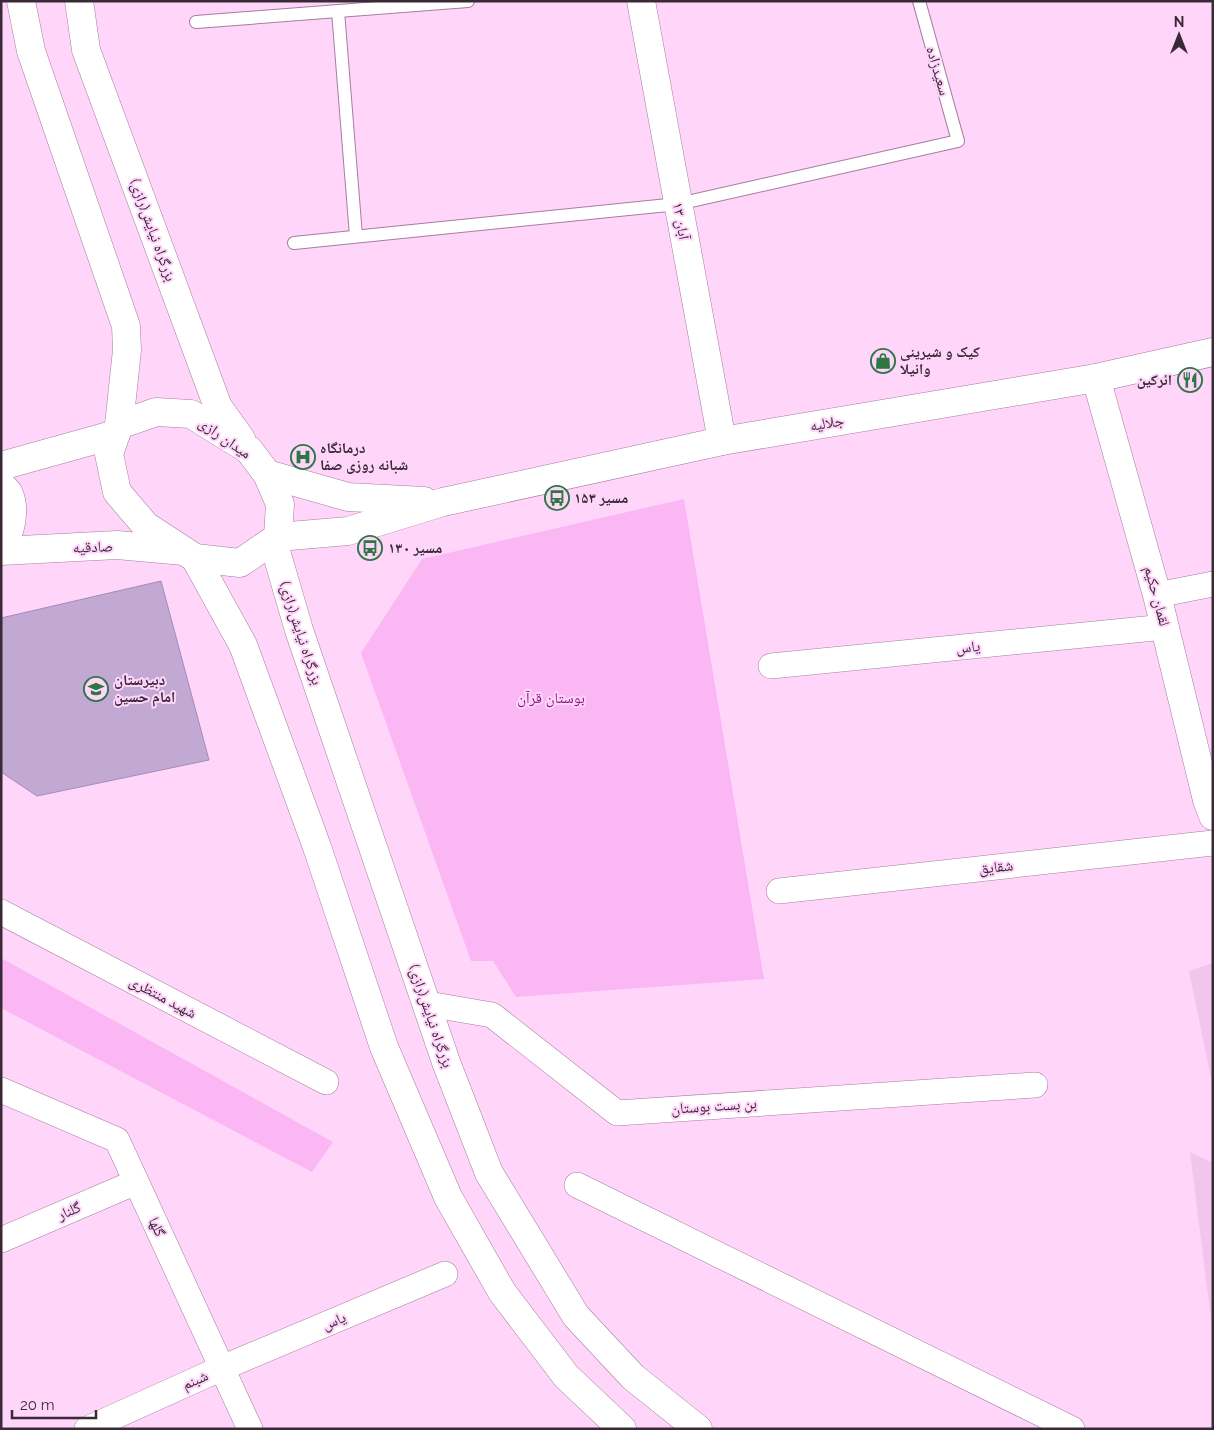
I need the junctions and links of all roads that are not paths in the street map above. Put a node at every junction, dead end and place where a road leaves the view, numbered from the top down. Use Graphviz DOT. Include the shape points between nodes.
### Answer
graph roads {
  1 [pos="20,1"];
  2 [pos="79,1"];
  3 [pos="468,1"];
  4 [pos="640,1"];
  5 [pos="919,1"];
  6 [pos="338,11"];
  7 [pos="196,22"];
  8 [pos="678,204"];
  9 [pos="356,236"];
  10 [pos="294,243"];
  11 [pos="1213,352"];
  12 [pos="1096,378"];
  13 [pos="117,430"];
  14 [pos="722,441"];
  15 [pos="249,450"];
  16 [pos="1,466"];
  17 [pos="267,474"];
  18 [pos="1,485"];
  19 [pos="442,502"];
  20 [pos="276,539"];
  21 [pos="1,543"];
  22 [pos="1,551"];
  23 [pos="190,554"];
  24 [pos="1213,584"];
  25 [pos="1157,595"];
  26 [pos="1165,627"];
  27 [pos="771,666"];
  28 [pos="1211,805"];
  29 [pos="1213,843"];
  30 [pos="779,891"];
  31 [pos="1,912"];
  32 [pos="428,1004"];
  33 [pos="326,1082"];
  34 [pos="1036,1084"];
  35 [pos="1,1090"];
  36 [pos="136,1182"];
  37 [pos="577,1185"];
  38 [pos="1,1240"];
  39 [pos="446,1274"];
  40 [pos="222,1368"];
  41 [pos="87,1429"];
  42 [pos="250,1429"];
  43 [pos="622,1429"];
  44 [pos="698,1429"];
  45 [pos="1072,1429"];
  1 -- 13 [label="main road" via="31,51 126,326 127,350"];
  2 -- 15 [label="main road, بزرگراه نیایش(رازی)" via="86,50 218,407"];
  3 -- 6 [label="lane"];
  4 -- 8 [label="main road, ۱۳ آبان"];
  5 -- 8 [label="lane, سعیدزاده" via="958,142"];
  6 -- 7 [label="lane"];
  6 -- 9 [label="lane"];
  8 -- 9 [label="lane"];
  8 -- 14 [label="main road, ۱۳ آبان"];
  9 -- 10 [label="lane"];
  11 -- 12 [label="main road, جلالیه"];
  12 -- 14 [label="main road, جلالیه"];
  12 -- 25 [label="main road, لقمان حکیم"];
  13 -- 15 [label="main road, میدان رازی" via="156,412 191,414"];
  13 -- 16 [label="main road"];
  13 -- 23 [label="main road" via="109,454 117,492 146,526"];
  14 -- 19 [label="main road, جلالیه"];
  15 -- 17 [label="main road, میدان رازی"];
  17 -- 19 [label="main road" via="348,497"];
  17 -- 20 [label="main road, میدان رازی" via="280,504"];
  18 -- 21 [label="main road" via="9,494 13,517 6,540"];
  19 -- 20 [label="main road" via="348,531"];
  20 -- 23 [label="main road" via="240,563"];
  20 -- 32 [label="main road, بزرگراه نیایش(رازی)" via="299,630"];
  22 -- 23 [label="main road, صادقیه" via="117,545"];
  23 -- 43 [label="main road" via="243,645 317,847 384,1047 448,1197 502,1292 566,1376"];
  24 -- 25 [label="street"];
  25 -- 26 [label="main road, لقمان حکیم"];
  26 -- 27 [label="street, یاس"];
  26 -- 28 [label="main road, لقمان حکیم"];
  29 -- 30 [label="street, شقایق"];
  31 -- 33 [label="street, شهید منتظری"];
  32 -- 34 [label="street, بن بست بوستان" via="492,1016 616,1113"];
  32 -- 44 [label="main road, بزرگراه نیایش(رازی)" via="446,1062 489,1174 576,1316 633,1377"];
  35 -- 36 [label="street, گلها" via="117,1140"];
  36 -- 38 [label="street, گلنار"];
  36 -- 40 [label="street, گلها"];
  37 -- 45 [label="street"];
  39 -- 40 [label="street, یاس"];
  40 -- 41 [label="street, شبنم"];
  40 -- 42 [label="street, گلها"];
}
